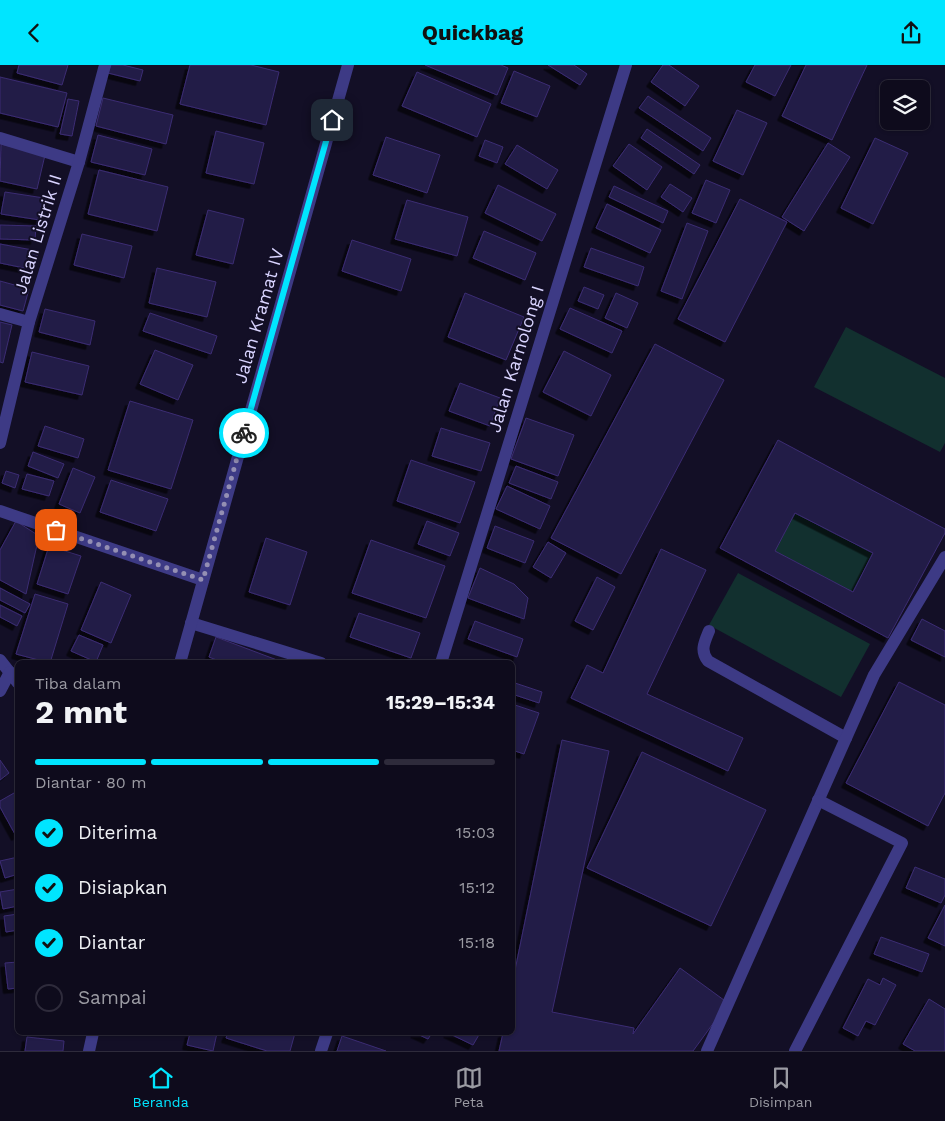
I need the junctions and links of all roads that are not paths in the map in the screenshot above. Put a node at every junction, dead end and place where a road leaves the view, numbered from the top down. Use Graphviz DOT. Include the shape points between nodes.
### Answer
graph roads {
  1 [pos="105,65"];
  2 [pos="348,65"];
  3 [pos="626,65"];
  4 [pos="0,138"];
  5 [pos="79,162"];
  6 [pos="0,313"];
  7 [pos="29,322"];
  8 [pos="0,443"];
  9 [pos="0,511"];
  10 [pos="945,557"];
  11 [pos="203,580"];
  12 [pos="191,623"];
  13 [pos="709,631"];
  14 [pos="0,660"];
  15 [pos="181,660"];
  16 [pos="311,660"];
  17 [pos="442,660"];
  18 [pos="10,672"];
  19 [pos="15,679"];
  20 [pos="0,691"];
  21 [pos="846,737"];
  22 [pos="818,800"];
  23 [pos="93,1035"];
  24 [pos="325,1035"];
  25 [pos="89,1051"];
  26 [pos="321,1051"];
  27 [pos="707,1051"];
  28 [pos="795,1051"];
  1 -- 5 [label="street, Jalan Listrik II"];
  2 -- 11 [label="street, Jalan Kramat IV"];
  3 -- 17 [label="street, Jalan Karnolong I"];
  4 -- 5 [label="street"];
  5 -- 7 [label="street, Jalan Listrik II"];
  6 -- 7 [label="street"];
  7 -- 8 [label="street, Jalan Listrik II"];
  9 -- 11 [label="street"];
  10 -- 21 [label="street" via="874,675"];
  11 -- 12 [label="street, Jalan Kramat IV"];
  12 -- 15 [label="street, Jalan Kramat IV"];
  12 -- 16 [label="street"];
  13 -- 21 [label="street" via="702,645 703,655 708,661"];
  14 -- 18 [label="street"];
  18 -- 19 [label="street"];
  18 -- 20 [label="street"];
  21 -- 22 [label="street"];
  22 -- 27 [label="street"];
  22 -- 28 [label="street" via="902,843"];
  23 -- 25 [label="street"];
  24 -- 26 [label="street"];
}
